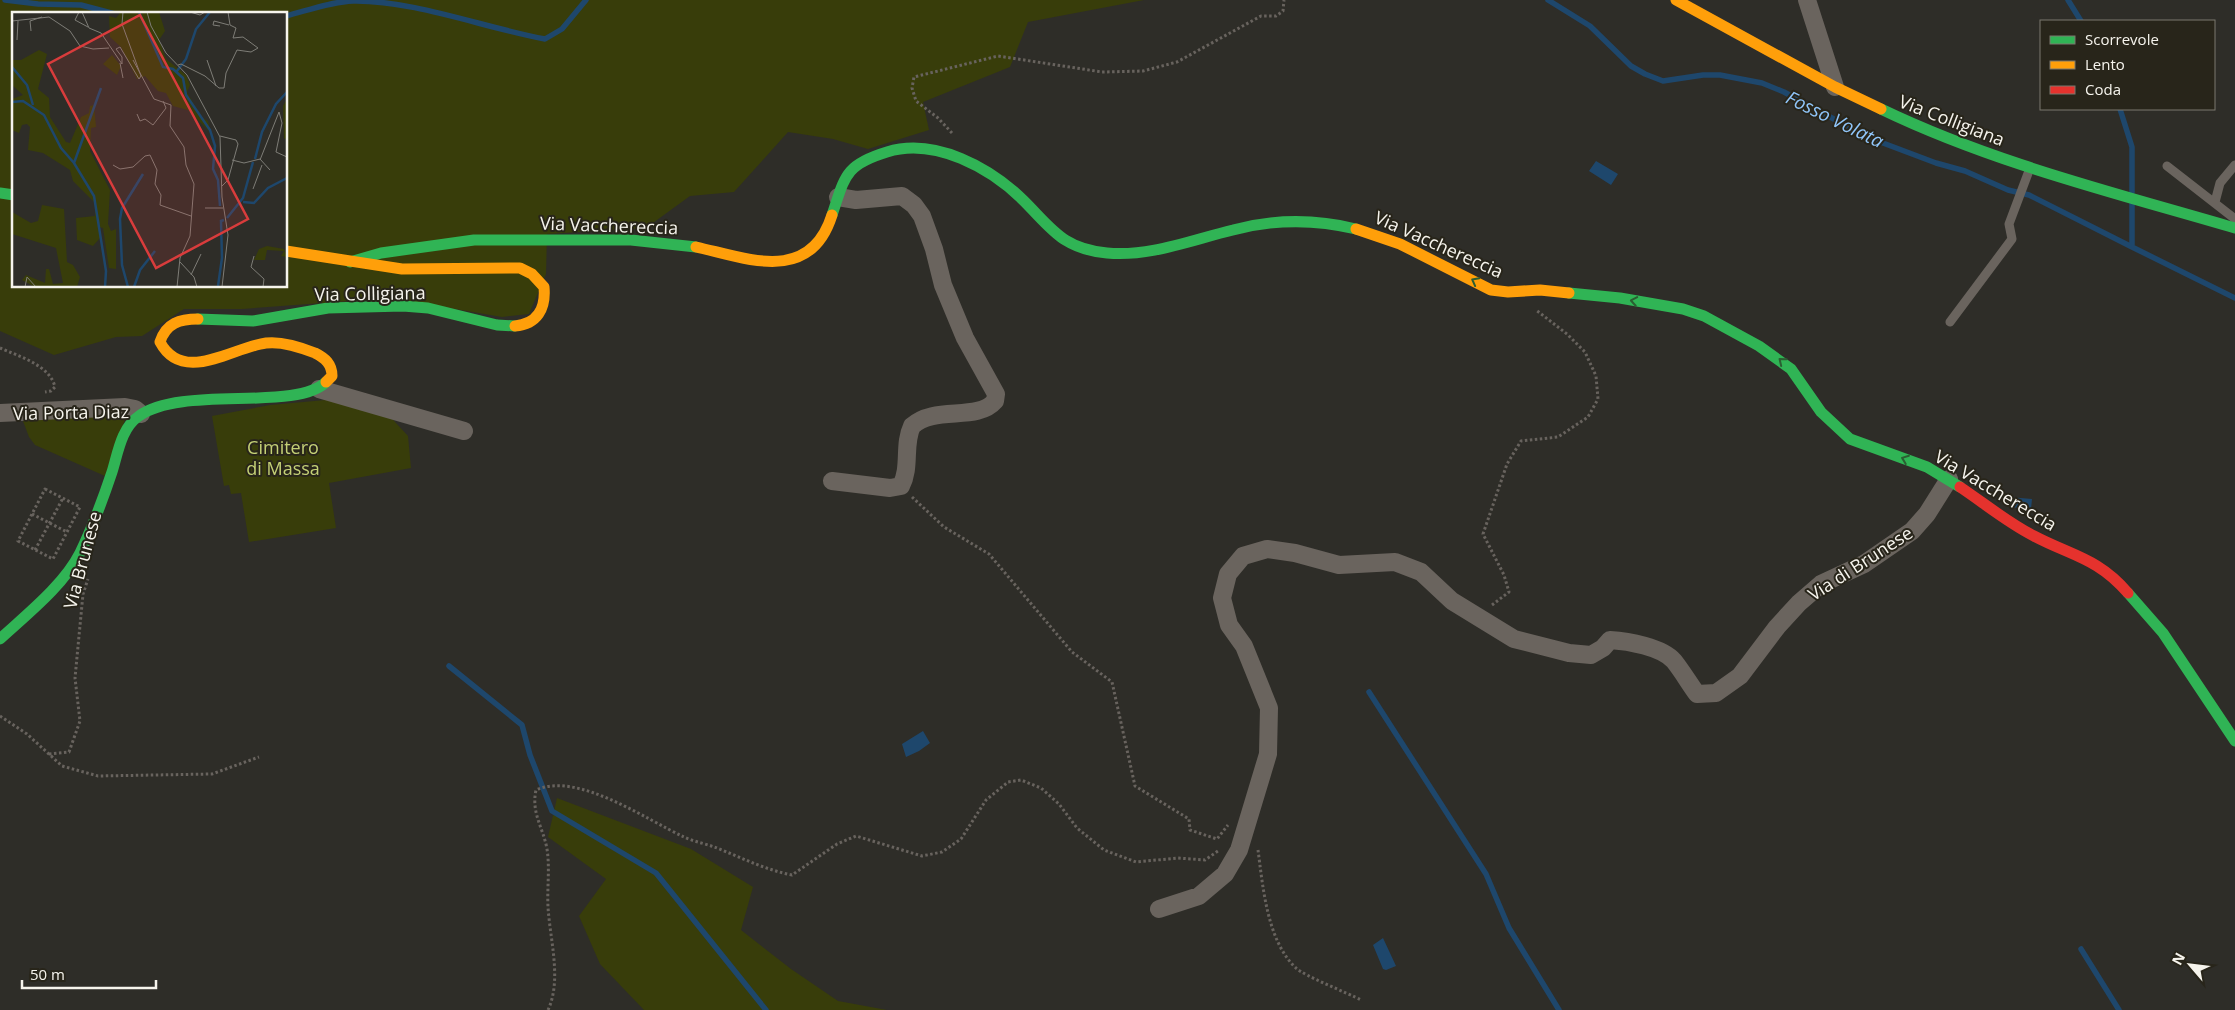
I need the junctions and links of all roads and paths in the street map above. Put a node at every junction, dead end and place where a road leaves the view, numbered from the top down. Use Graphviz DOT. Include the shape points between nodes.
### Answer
graph roads {
  1 [pos="1284,0"];
  2 [pos="1676,0"];
  3 [pos="1807,0"];
  4 [pos="1835,87"];
  5 [pos="955,136"];
  6 [pos="2235,165"];
  7 [pos="2167,166"];
  8 [pos="2030,167"];
  9 [pos="838,197"];
  10 [pos="2215,202"];
  11 [pos="2235,219"];
  12 [pos="2235,228"];
  13 [pos="288,251"];
  14 [pos="350,262"];
  15 [pos="1534,309"];
  16 [pos="1950,322"];
  17 [pos="0,348"];
  18 [pos="319,389"];
  19 [pos="39,392"];
  20 [pos="0,413"];
  21 [pos="141,414"];
  22 [pos="464,431"];
  23 [pos="1949,479"];
  24 [pos="832,481"];
  25 [pos="901,486"];
  26 [pos="63,498"];
  27 [pos="32,514"];
  28 [pos="67,532"];
  29 [pos="35,550"];
  30 [pos="89,576"];
  31 [pos="1469,610"];
  32 [pos="0,639"];
  33 [pos="0,716"];
  34 [pos="2235,741"];
  35 [pos="49,754"];
  36 [pos="259,756"];
  37 [pos="1229,824"];
  38 [pos="1257,843"];
  39 [pos="1220,849"];
  40 [pos="1159,909"];
  41 [pos="1361,1000"];
  42 [pos="548,1010"];
  1 -- 5 [label="path" via="1283,11 1276,16 1261,16 1177,62 1143,71 1102,72 998,56 914,76 912,88 916,101"];
  2 -- 4 [label="street, Via Colligiana"];
  3 -- 4 [label="street"];
  4 -- 8 [label="street, Via Colligiana" via="1928,132"];
  6 -- 10 [label="lane" via="2220,183"];
  7 -- 10 [label="lane"];
  8 -- 12 [label="street, Via Colligiana"];
  8 -- 16 [label="lane" via="2010,218 2012,239"];
  9 -- 14 [label="street, Via Vacchereccia" via="823,238 797,258 777,263 704,247 643,240 461,241 366,255"];
  23 -- 9 [label="street, Via Vacchereccia, one-way" via="1927,467 1850,439 1821,412 1784,362 1730,329 1683,309 1620,298 1540,290 1491,290 1397,242 1363,229 1324,223 1259,223 1150,252 1088,251 1067,244 1050,232 1002,181 948,154 911,147 857,164 843,178"];
  9 -- 25 [label="street" via="856,200 902,196 914,205 922,216 934,248 943,285 996,394 995,401 983,410 927,416 912,426 906,477"];
  10 -- 11 [label="lane"];
  13 -- 14 [label="street, Via Colligiana"];
  14 -- 18 [label="street, Via Colligiana" via="402,269 520,268 532,274 544,287 544,304 537,319 512,327 416,306 348,307 246,321 180,321 166,328 162,334 160,342 168,354 189,362 219,360 266,343 311,351 329,362 333,369 332,376"];
  15 -- 31 [label="path" via="1585,352 1596,376 1598,399 1588,417 1558,437 1521,441 1507,464 1483,534 1509,592 1489,608"];
  17 -- 19 [label="path" via="40,367 54,380 55,386 51,391"];
  18 -- 21 [label="street" via="286,395 167,403"];
  18 -- 22 [label="street"];
  20 -- 21 [label="street, Via Porta Diaz" via="125,407"];
  21 -- 32 [label="street" via="132,421 119,445 112,472 79,554 50,593"];
  23 -- 31 [label="street, Via di Brunese" via="1912,531 1864,564 1821,584 1776,627 1740,676 1716,693 1698,694 1673,660 1649,647 1630,641 1610,640 1591,655 1570,653 1514,639"];
  23 -- 34 [label="street, Via Vacchereccia" via="2033,536 2088,560 2113,576 2163,632"];
  24 -- 25 [label="street" via="890,488"];
  25 -- 37 [label="path" via="944,527 989,554 1072,652 1112,682 1135,786 1189,819 1190,830 1217,839"];
  26 -- 27 [label="path" via="45,489"];
  26 -- 28 [label="path" via="80,507"];
  26 -- 29 [label="path"];
  27 -- 28 [label="path"];
  27 -- 29 [label="path" via="18,541"];
  28 -- 29 [label="path" via="53,559"];
  30 -- 35 [label="path, Via Brunese" via="83,594 75,678 80,721 68,752"];
  31 -- 40 [label="street, Via di Brunese" via="1452,601 1421,572 1395,562 1339,565 1295,553 1267,550 1243,556 1228,574 1222,598 1229,625 1244,646 1269,708 1268,754 1239,850 1225,874 1198,896"];
  33 -- 35 [label="path"];
  35 -- 36 [label="path" via="62,766 98,776 212,774"];
  38 -- 41 [label="path" via="1274,936 1285,953 1296,969"];
  39 -- 42 [label="path" via="1204,860 1178,858 1136,862 1104,850 1077,828 1059,804 1041,788 1021,780 1008,782 986,800 961,839 942,852 922,856 856,836 836,844 792,875 773,871 687,838 616,801 548,784 536,790 533,804 547,850 548,908 554,960 553,999"];
}
